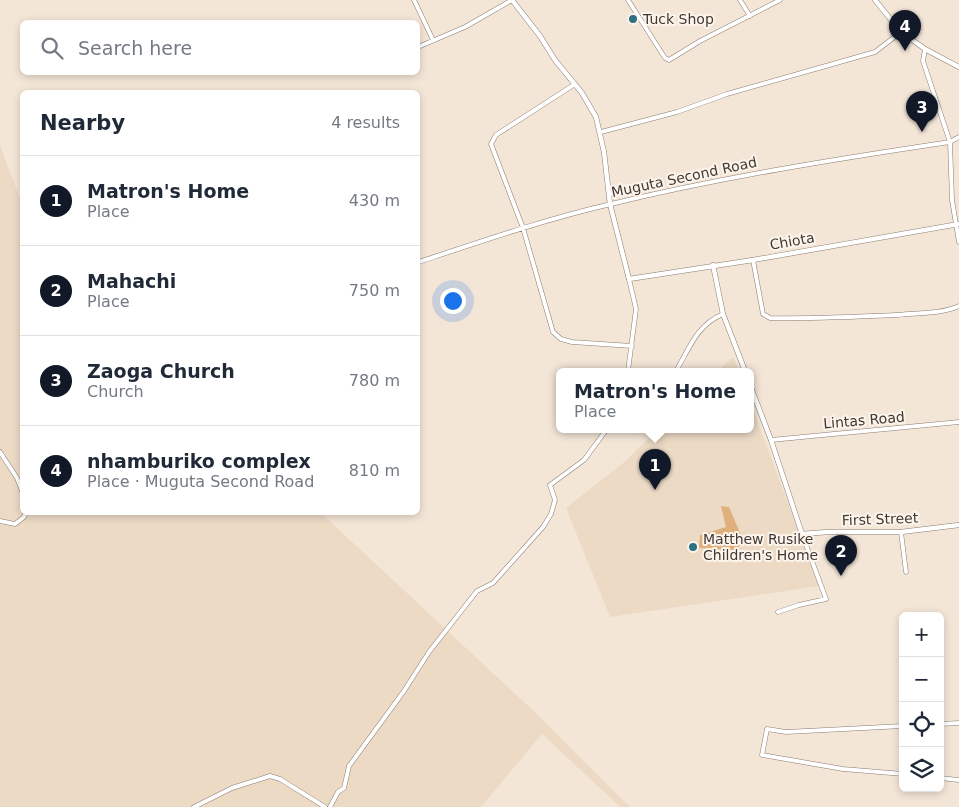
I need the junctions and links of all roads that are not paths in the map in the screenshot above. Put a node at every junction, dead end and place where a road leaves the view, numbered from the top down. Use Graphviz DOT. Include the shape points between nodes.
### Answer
graph roads {
  1 [pos="414,0"];
  2 [pos="512,0"];
  3 [pos="628,0"];
  4 [pos="740,0"];
  5 [pos="780,0"];
  6 [pos="875,0"];
  7 [pos="750,16"];
  8 [pos="901,32"];
  9 [pos="433,40"];
  10 [pos="420,45"];
  11 [pos="926,49"];
  12 [pos="959,67"];
  13 [pos="575,84"];
  14 [pos="601,132"];
  15 [pos="959,137"];
  16 [pos="950,142"];
  17 [pos="610,204"];
  18 [pos="957,224"];
  19 [pos="523,228"];
  20 [pos="959,242"];
  21 [pos="753,260"];
  22 [pos="420,262"];
  23 [pos="712,265"];
  24 [pos="629,279"];
  25 [pos="959,306"];
  26 [pos="724,314"];
  27 [pos="632,346"];
  28 [pos="628,368"];
  29 [pos="678,368"];
  30 [pos="744,368"];
  31 [pos="754,395"];
  32 [pos="959,422"];
  33 [pos="604,433"];
  34 [pos="771,440"];
  35 [pos="0,452"];
  36 [pos="20,486"];
  37 [pos="25,515"];
  38 [pos="0,521"];
  39 [pos="959,525"];
  40 [pos="902,532"];
  41 [pos="802,534"];
  42 [pos="906,572"];
  43 [pos="778,612"];
  44 [pos="959,723"];
  45 [pos="944,724"];
  46 [pos="899,726"];
  47 [pos="899,774"];
  48 [pos="944,778"];
  49 [pos="959,780"];
  50 [pos="194,807"];
  51 [pos="325,807"];
  52 [pos="330,807"];
  1 -- 9 [label="street"];
  2 -- 9 [label="street" via="465,27"];
  2 -- 13 [label="street"];
  3 -- 7 [label="street" via="665,58 670,60"];
  4 -- 7 [label="street"];
  5 -- 7 [label="street"];
  6 -- 8 [label="street"];
  8 -- 11 [label="street"];
  8 -- 14 [label="street" via="875,52"];
  9 -- 10 [label="street"];
  11 -- 12 [label="street"];
  11 -- 16 [label="street" via="923,61"];
  13 -- 14 [label="street" via="592,108"];
  13 -- 19 [label="street" via="496,135 491,144"];
  14 -- 17 [label="street"];
  15 -- 16 [label="street, Muguta Second Road"];
  16 -- 17 [label="street, Muguta Second Road" via="757,172"];
  16 -- 18 [label="street" via="952,200"];
  17 -- 19 [label="street, Muguta Second Road"];
  17 -- 24 [label="street"];
  18 -- 20 [label="street"];
  18 -- 21 [label="street, Chiota"];
  19 -- 22 [label="street, Muguta Second Road"];
  19 -- 27 [label="street" via="553,332 561,340 572,342"];
  21 -- 23 [label="street, Chiota"];
  21 -- 25 [label="street" via="763,314 770,318 824,319 924,313"];
  23 -- 24 [label="street, Chiota"];
  23 -- 26 [label="street"];
  24 -- 27 [label="street" via="636,309"];
  26 -- 29 [label="street" via="700,330"];
  26 -- 30 [label="street"];
  27 -- 28 [label="street"];
  31 -- 34 [label="street"];
  32 -- 34 [label="street, Lintas Road"];
  33 -- 52 [label="street" via="584,460 550,485 555,500 543,527 493,583 477,591 429,652 349,766 344,788"];
  34 -- 41 [label="street"];
  35 -- 36 [label="street"];
  37 -- 38 [label="street" via="15,524"];
  39 -- 40 [label="street, First Street"];
  40 -- 41 [label="street, First Street"];
  40 -- 42 [label="street"];
  41 -- 43 [label="street" via="826,599"];
  44 -- 45 [label="street"];
  46 -- 47 [label="street" via="786,732 768,728 762,756 843,769"];
  48 -- 49 [label="street"];
  50 -- 51 [label="street" via="232,788 270,776"];
}
